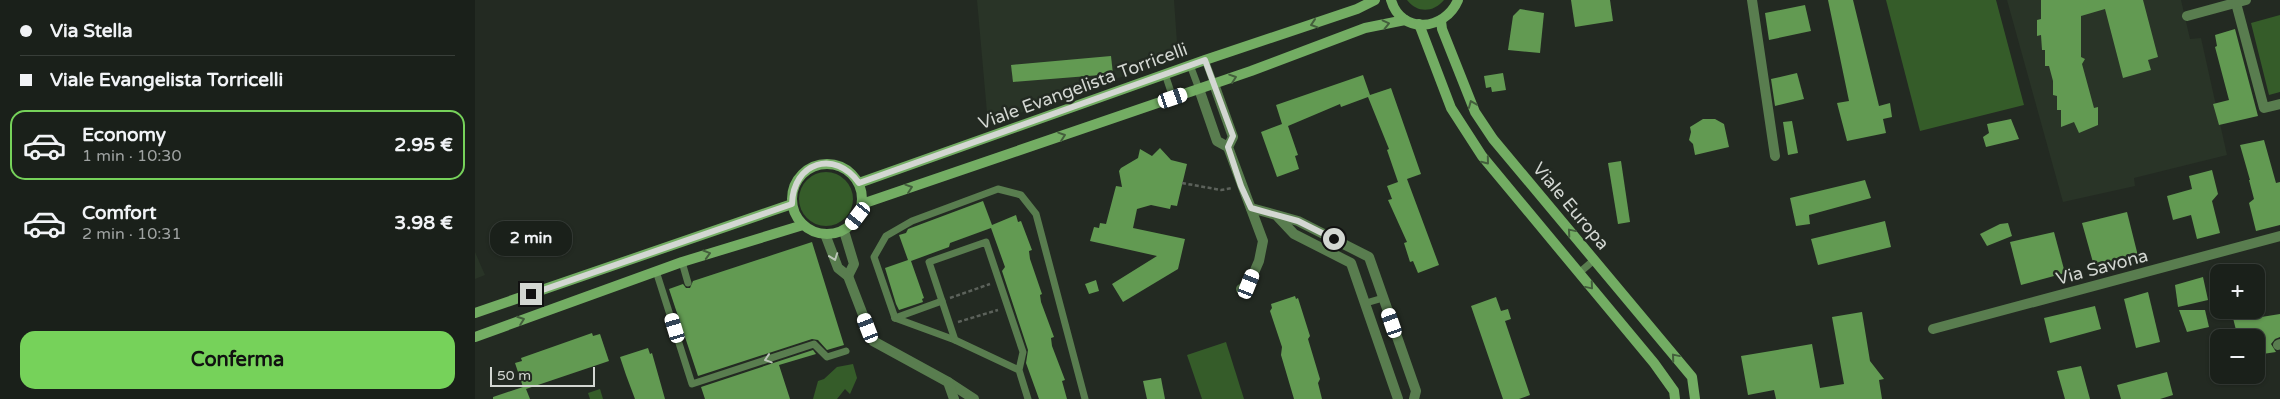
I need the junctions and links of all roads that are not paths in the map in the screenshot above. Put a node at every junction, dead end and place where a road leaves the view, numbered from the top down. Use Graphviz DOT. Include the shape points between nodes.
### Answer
graph roads {
  1 [pos="1375,0"];
  2 [pos="1391,0"];
  3 [pos="1458,0"];
  4 [pos="1752,0"];
  5 [pos="2246,0"];
  6 [pos="2236,3"];
  7 [pos="2187,16"];
  8 [pos="1405,20"];
  9 [pos="1441,21"];
  10 [pos="1419,24"];
  11 [pos="1205,60"];
  12 [pos="1190,65"];
  13 [pos="1165,74"];
  14 [pos="1214,84"];
  15 [pos="1199,89"];
  16 [pos="1173,98"];
  17 [pos="2280,104"];
  18 [pos="1228,147"];
  19 [pos="1775,156"];
  20 [pos="859,183"];
  21 [pos="792,204"];
  22 [pos="862,204"];
  23 [pos="1251,208"];
  24 [pos="1279,217"];
  25 [pos="803,225"];
  26 [pos="844,230"];
  27 [pos="825,234"];
  28 [pos="2280,236"];
  29 [pos="1595,260"];
  30 [pos="682,262"];
  31 [pos="656,271"];
  32 [pos="1579,273"];
  33 [pos="848,276"];
  34 [pos="688,283"];
  35 [pos="1241,289"];
  36 [pos="1383,298"];
  37 [pos="942,301"];
  38 [pos="1365,303"];
  39 [pos="475,313"];
  40 [pos="895,318"];
  41 [pos="1933,329"];
  42 [pos="475,337"];
  43 [pos="955,340"];
  44 [pos="846,351"];
  45 [pos="1019,370"];
  46 [pos="948,382"];
  47 [pos="954,399"];
  48 [pos="974,399"];
  49 [pos="1028,399"];
  50 [pos="1085,399"];
  51 [pos="1398,399"];
  52 [pos="1414,399"];
  53 [pos="1675,399"];
  54 [pos="1695,399"];
  1 -- 11 [label="street, Viale Evangelista Torricelli, one-way"];
  2 -- 8 [label="street"];
  3 -- 9 [label="street"];
  4 -- 19 [label="street"];
  5 -- 6 [label="street"];
  6 -- 7 [label="street"];
  6 -- 17 [label="street" via="2264,108"];
  8 -- 10 [label="street"];
  14 -- 8 [label="street, one-way" via="1365,28"];
  9 -- 10 [label="street"];
  29 -- 9 [label="street, Viale Europa, one-way" via="1475,112"];
  10 -- 32 [label="street, Viale Europa, one-way" via="1451,108 1482,156"];
  11 -- 12 [label="street, Viale Evangelista Torricelli"];
  11 -- 14 [label="lane"];
  12 -- 13 [label="street, Viale Evangelista Torricelli"];
  12 -- 15 [label="lane"];
  13 -- 16 [label="lane"];
  13 -- 20 [label="street, Viale Evangelista Torricelli"];
  14 -- 15 [label="street"];
  14 -- 18 [label="street" via="1233,136"];
  15 -- 16 [label="street"];
  15 -- 18 [label="street" via="1217,141"];
  22 -- 16 [label="street, one-way"];
  18 -- 23 [label="street"];
  20 -- 21 [label="street" via="841,166 817,165 806,170 797,180"];
  20 -- 22 [label="street"];
  21 -- 25 [label="street"];
  21 -- 39 [label="street"];
  22 -- 26 [label="street" via="858,216"];
  23 -- 24 [label="street"];
  23 -- 35 [label="street" via="1263,241 1249,284"];
  24 -- 36 [label="street" via="1298,221 1369,257"];
  24 -- 38 [label="street" via="1293,234 1351,263"];
  25 -- 27 [label="street"];
  30 -- 25 [label="street, one-way"];
  26 -- 27 [label="street"];
  26 -- 33 [label="street" via="854,264"];
  27 -- 33 [label="street, one-way" via="838,268"];
  28 -- 41 [label="street, Via Savona"];
  29 -- 32 [label="lane"];
  54 -- 29 [label="street, Viale Europa, one-way" via="1692,377"];
  30 -- 31 [label="street"];
  30 -- 34 [label="lane"];
  42 -- 31 [label="street, one-way"];
  44 -- 31 [label="lane, one-way" via="827,357 814,344 692,384"];
  32 -- 53 [label="street, Viale Europa, one-way" via="1654,363 1674,391"];
  33 -- 46 [label="street" via="873,341"];
  36 -- 38 [label="lane"];
  36 -- 52 [label="street" via="1416,391"];
  37 -- 40 [label="lane"];
  37 -- 43 [label="lane"];
  37 -- 45 [label="lane" via="929,262 986,242 1023,352"];
  38 -- 51 [label="street"];
  40 -- 43 [label="lane"];
  40 -- 50 [label="lane" via="874,256 886,236 912,221 997,189 1021,195 1036,214"];
  43 -- 45 [label="lane"];
  45 -- 49 [label="lane"];
  46 -- 47 [label="street"];
  46 -- 48 [label="street"];
}
